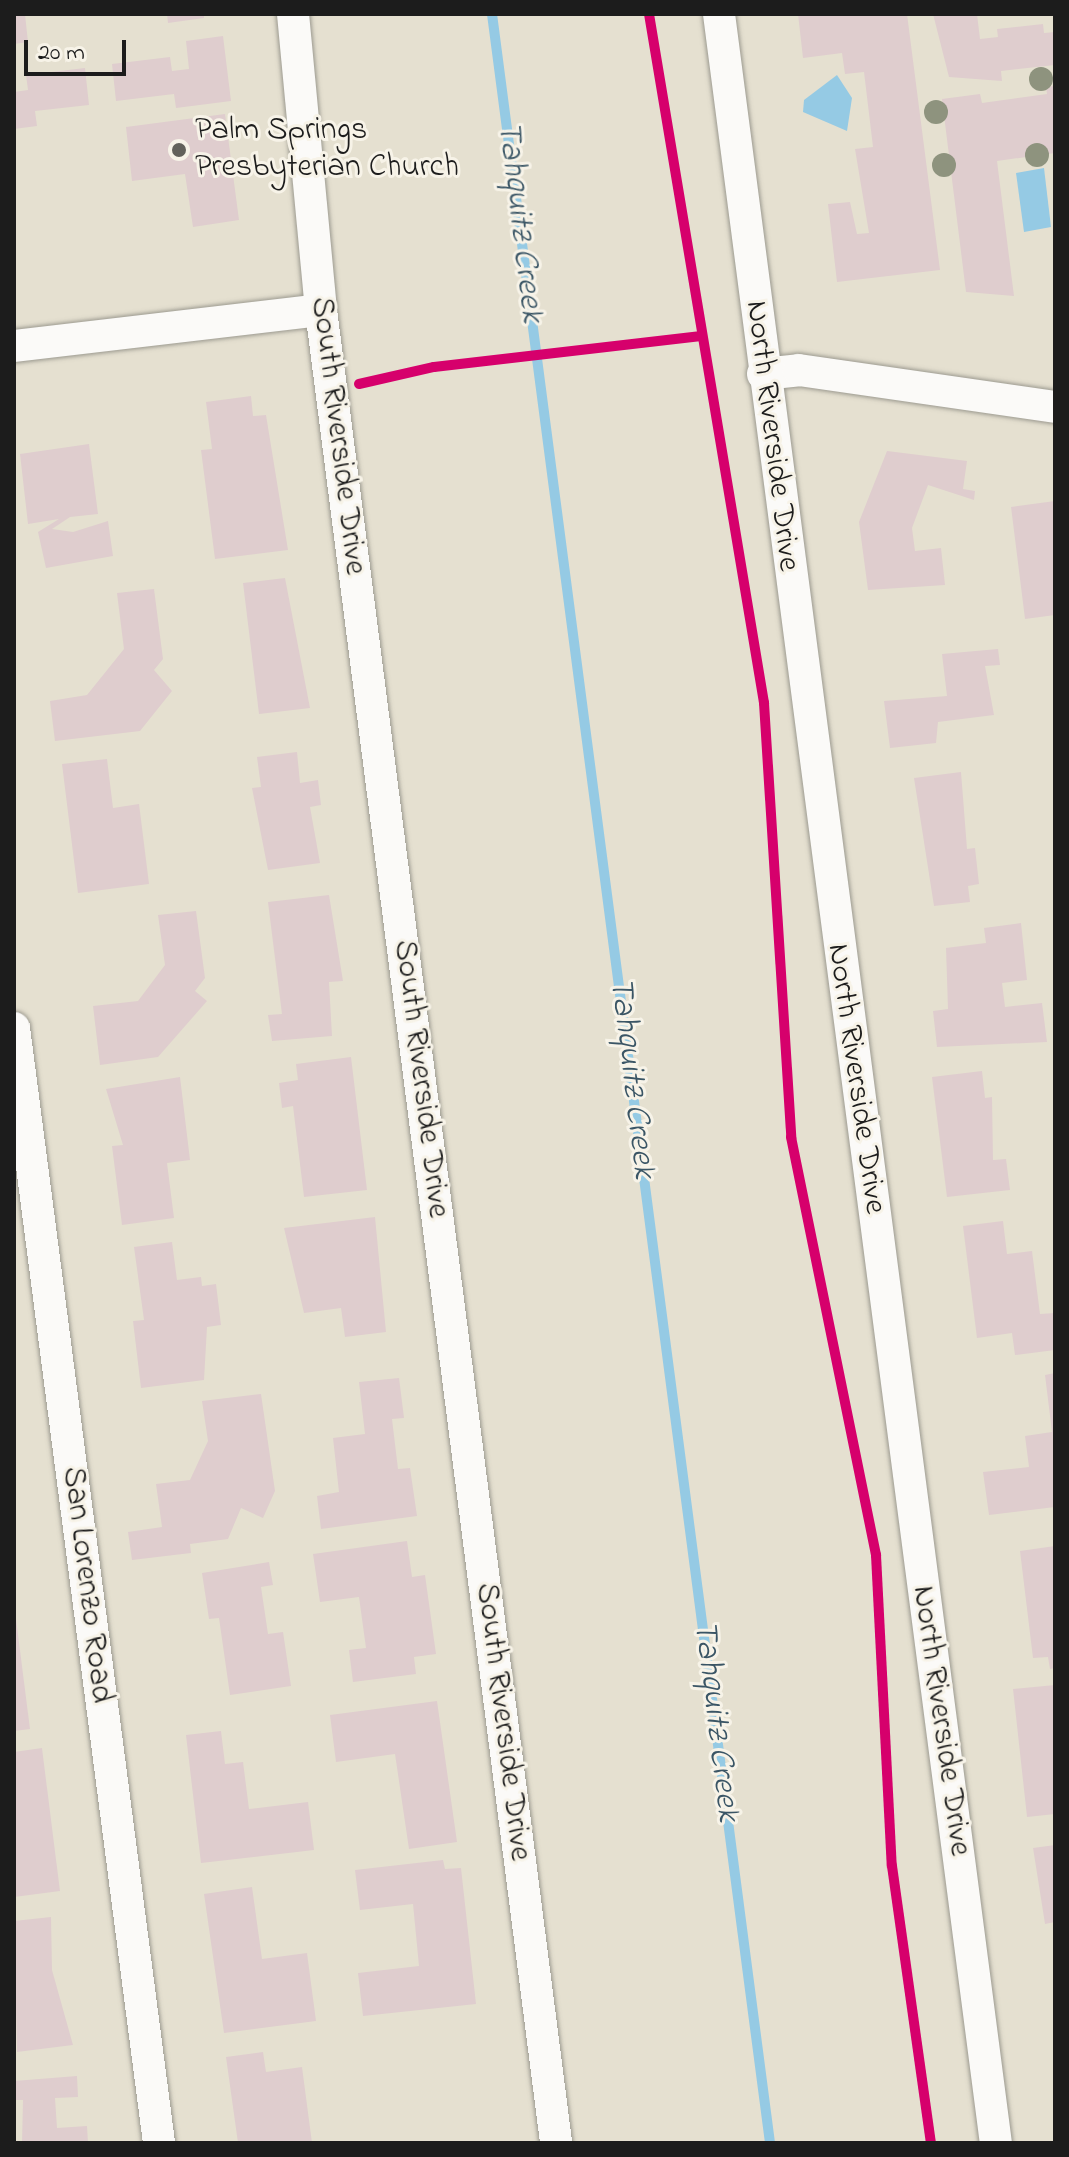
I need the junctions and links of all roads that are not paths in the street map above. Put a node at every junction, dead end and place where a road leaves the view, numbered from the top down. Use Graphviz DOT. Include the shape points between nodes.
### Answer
graph roads {
  1 [pos="293,14"];
  2 [pos="719,14"];
  3 [pos="321,310"];
  4 [pos="14,346"];
  5 [pos="763,374"];
  6 [pos="1055,407"];
  7 [pos="14,1028"];
  8 [pos="159,2143"];
  9 [pos="556,2143"];
  10 [pos="996,2143"];
  1 -- 3 [label="street, South Riverside Drive"];
  2 -- 5 [label="street, North Riverside Drive"];
  3 -- 4 [label="street"];
  3 -- 9 [label="street, South Riverside Drive"];
  5 -- 6 [label="street" via="799,370"];
  5 -- 10 [label="street, North Riverside Drive"];
  7 -- 8 [label="street, San Lorenzo Road"];
}
